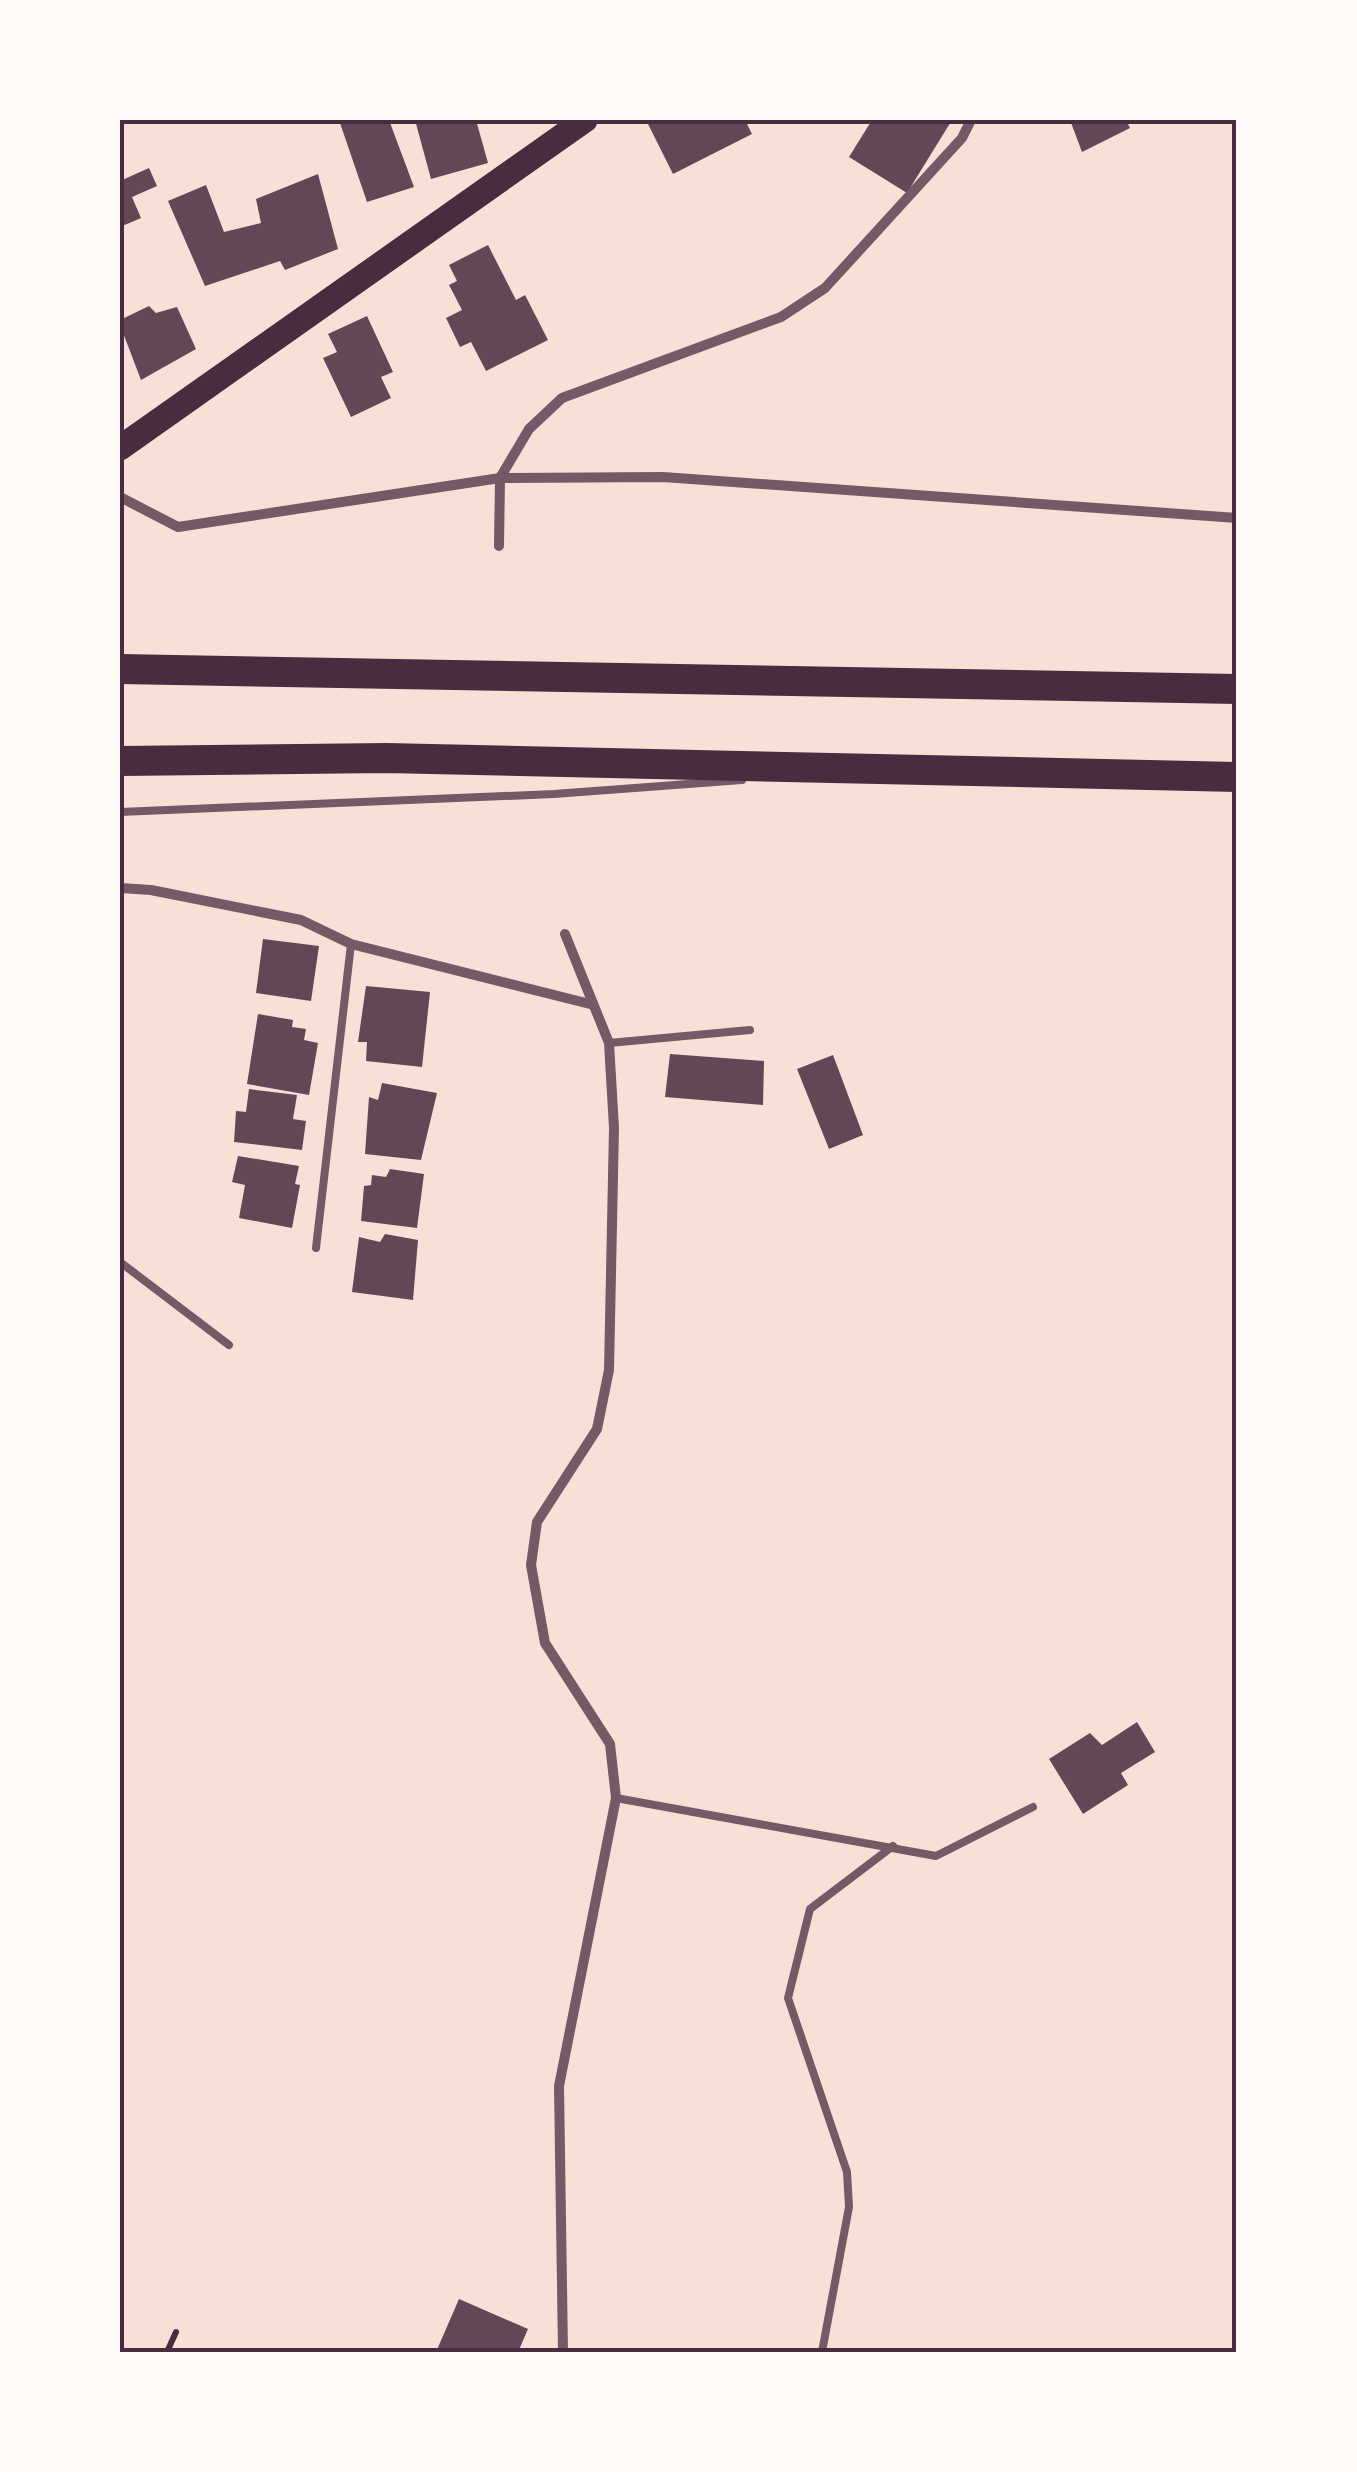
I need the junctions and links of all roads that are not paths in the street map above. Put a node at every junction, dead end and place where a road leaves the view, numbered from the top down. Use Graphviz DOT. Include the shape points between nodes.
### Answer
graph roads {
  1 [pos="585,120"];
  2 [pos="971,120"];
  3 [pos="120,448"];
  4 [pos="500,478"];
  5 [pos="120,497"];
  6 [pos="1237,518"];
  7 [pos="498,546"];
  8 [pos="120,670"];
  9 [pos="1237,690"];
  10 [pos="120,761"];
  11 [pos="906,769"];
  12 [pos="1237,776"];
  13 [pos="769,778"];
  14 [pos="750,780"];
  15 [pos="120,812"];
  16 [pos="120,888"];
  17 [pos="565,934"];
  18 [pos="351,944"];
  19 [pos="590,1004"];
  20 [pos="750,1030"];
  21 [pos="609,1043"];
  22 [pos="316,1248"];
  23 [pos="120,1262"];
  24 [pos="229,1345"];
  25 [pos="616,1798"];
  26 [pos="1033,1807"];
  27 [pos="893,1846"];
  28 [pos="563,2352"];
  29 [pos="822,2352"];
  1 -- 3 [label="main road"];
  2 -- 4 [label="street" via="962,138 825,288 782,317 562,398 529,429"];
  4 -- 5 [label="street" via="178,528"];
  4 -- 6 [label="street" via="663,477"];
  4 -- 7 [label="street"];
  8 -- 9 [label="highway"];
  10 -- 11 [label="highway" via="386,758"];
  11 -- 12 [label="highway"];
  11 -- 13 [label="lane"];
  14 -- 15 [label="lane"];
  16 -- 18 [label="street" via="302,920"];
  17 -- 19 [label="street"];
  18 -- 19 [label="street"];
  18 -- 22 [label="lane"];
  19 -- 21 [label="street"];
  20 -- 21 [label="lane"];
  21 -- 25 [label="street" via="609,1370 598,1429 537,1522 532,1565 545,1643 610,1744"];
  23 -- 24 [label="lane"];
  25 -- 27 [label="lane"];
  25 -- 28 [label="street" via="560,2086"];
  26 -- 27 [label="lane" via="936,1856"];
  27 -- 29 [label="lane" via="810,1909 788,1998 847,2172 848,2207"];
}
